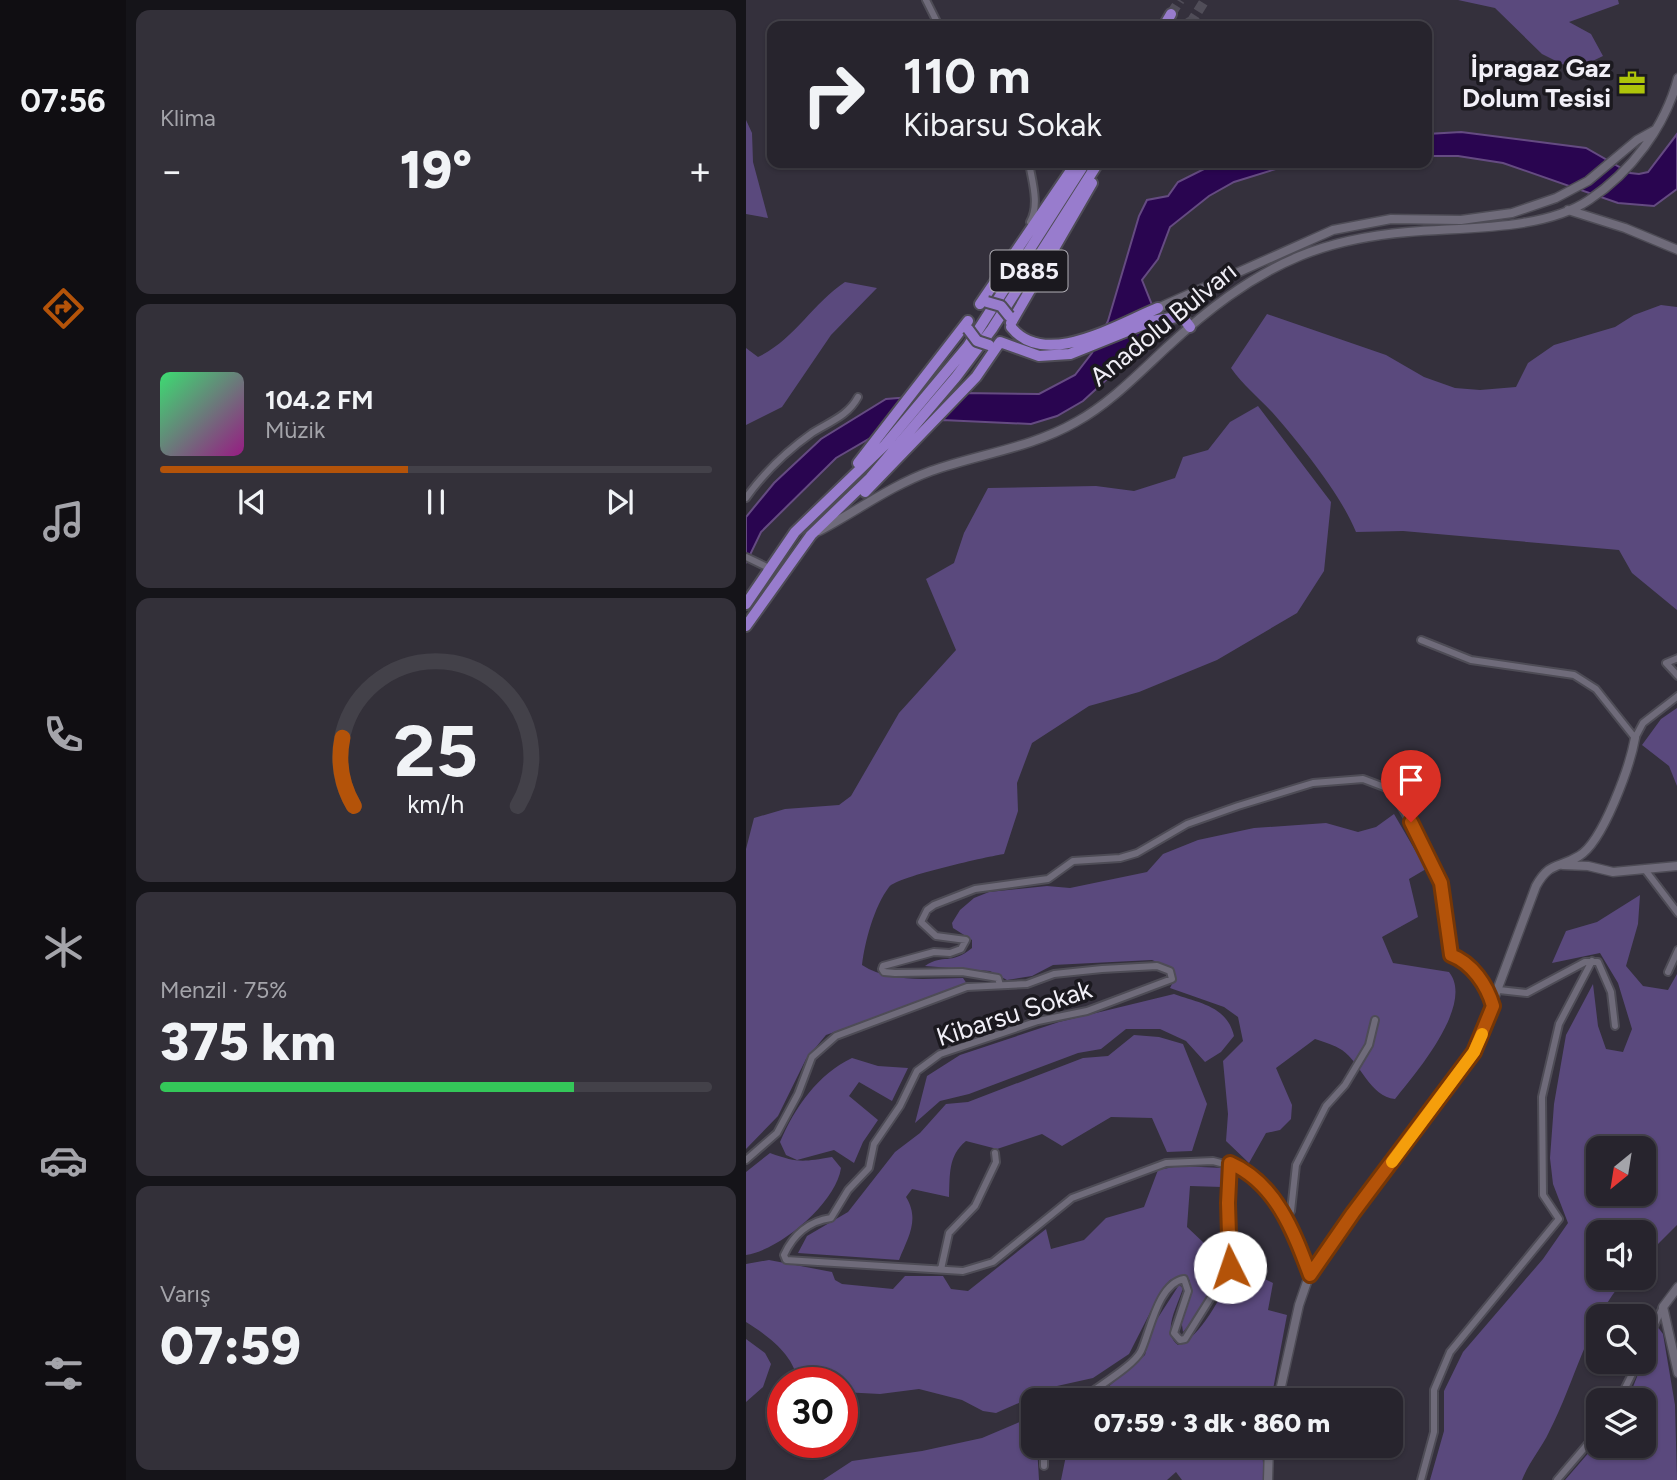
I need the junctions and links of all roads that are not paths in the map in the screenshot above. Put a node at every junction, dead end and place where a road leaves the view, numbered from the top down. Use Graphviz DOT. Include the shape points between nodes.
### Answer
graph roads {
  1 [pos="926,0"];
  2 [pos="1171,14"];
  3 [pos="936,21"];
  4 [pos="1167,21"];
  5 [pos="1678,78"];
  6 [pos="1656,130"];
  7 [pos="1029,168"];
  8 [pos="1072,168"];
  9 [pos="1082,168"];
  10 [pos="1095,168"];
  11 [pos="1101,168"];
  12 [pos="1568,211"];
  13 [pos="1678,250"];
  14 [pos="1013,251"];
  15 [pos="984,303"];
  16 [pos="1163,310"];
  17 [pos="1010,322"];
  18 [pos="968,325"];
  19 [pos="1190,327"];
  20 [pos="995,343"];
  21 [pos="951,376"];
  22 [pos="858,397"];
  23 [pos="880,445"];
  24 [pos="746,498"];
  25 [pos="811,535"];
  26 [pos="746,557"];
  27 [pos="771,569"];
  28 [pos="746,604"];
  29 [pos="746,626"];
  30 [pos="1421,640"];
  31 [pos="1678,658"];
  32 [pos="1678,676"];
  33 [pos="1678,696"];
  34 [pos="1635,738"];
  35 [pos="1554,866"];
  36 [pos="1678,866"];
  37 [pos="1646,871"];
  38 [pos="1678,913"];
  39 [pos="1678,950"];
  40 [pos="1592,961"];
  41 [pos="1668,972"];
  42 [pos="1000,985"];
  43 [pos="1499,990"];
  44 [pos="1493,1006"];
  45 [pos="1375,1020"];
  46 [pos="1615,1026"];
  47 [pos="995,1153"];
  48 [pos="746,1160"];
  49 [pos="1230,1163"];
  50 [pos="1287,1216"];
  51 [pos="941,1269"];
  52 [pos="1310,1275"];
  53 [pos="1678,1287"];
  54 [pos="1663,1307"];
  55 [pos="1656,1322"];
  56 [pos="1678,1373"];
  57 [pos="1096,1388"];
  58 [pos="1281,1388"];
  59 [pos="1586,1446"];
  60 [pos="1044,1458"];
  61 [pos="1269,1458"];
  62 [pos="1044,1466"];
  63 [pos="1268,1480"];
  64 [pos="1421,1480"];
  65 [pos="1557,1480"];
  1 -- 3 [label="street"];
  2 -- 4 [label="highway"];
  5 -- 6 [label="street, Anadolu Bulvarı"];
  6 -- 12 [label="street, Anadolu Bulvarı" via="1635,160 1589,200"];
  6 -- 16 [label="street, Anadolu Bulvarı" via="1572,191 1512,213 1461,220 1391,219 1333,230"];
  7 -- 14 [label="street" via="1034,215"];
  8 -- 14 [label="highway"];
  9 -- 21 [label="highway, Anadolu Bulvarı / D885"];
  10 -- 21 [label="highway, Anadolu Bulvarı / D885" via="992,329"];
  11 -- 17 [label="highway"];
  12 -- 13 [label="street"];
  12 -- 19 [label="street, Anadolu Bulvarı" via="1534,220 1405,232 1326,247 1259,275"];
  14 -- 15 [label="highway"];
  15 -- 17 [label="highway, bridge" via="1001,306"];
  15 -- 18 [label="highway" via="969,314"];
  16 -- 17 [label="highway" via="1069,344 1044,346 1024,338"];
  16 -- 19 [label="highway" via="1185,319"];
  16 -- 20 [label="highway" via="1152,321 1070,354 1039,356"];
  17 -- 20 [label="highway"];
  18 -- 20 [label="highway, bridge" via="976,341"];
  18 -- 23 [label="highway"];
  19 -- 25 [label="street, Anadolu Bulvarı" via="1129,383 1078,421 1047,437 930,471"];
  20 -- 25 [label="highway" via="976,377 876,483"];
  21 -- 23 [label="highway, Anadolu Bulvarı / D885"];
  21 -- 25 [label="highway, Anadolu Bulvarı / D885" via="902,442"];
  22 -- 24 [label="street" via="851,409 811,434"];
  23 -- 27 [label="highway, Anadolu Bulvarı / D885" via="795,532"];
  25 -- 29 [label="highway, Anadolu Bulvarı / D885"];
  26 -- 27 [label="street"];
  27 -- 28 [label="highway, Anadolu Bulvarı / D885"];
  30 -- 34 [label="street" via="1472,660 1574,675 1596,689"];
  31 -- 32 [label="street" via="1666,663"];
  33 -- 34 [label="street" via="1643,723"];
  34 -- 35 [label="street" via="1632,757 1594,845"];
  35 -- 37 [label="street"];
  35 -- 43 [label="street" via="1543,872 1531,895"];
  36 -- 37 [label="street"];
  37 -- 38 [label="street"];
  39 -- 41 [label="street"];
  40 -- 43 [label="street" via="1527,993"];
  40 -- 46 [label="street" via="1598,962 1611,992"];
  40 -- 64 [label="street" via="1559,1024 1542,1097 1543,1195 1559,1219 1450,1352 1434,1390 1434,1432"];
  42 -- 44 [label="street" via="997,978 962,972 895,974 882,969 934,951 961,949 966,940 936,936 921,922 927,910 954,896 989,885 1048,879 1082,858 1102,860 1137,853 1187,824 1313,783 1363,779 1392,790 1411,822 1441,883 1451,955 1468,964 1482,981"];
  42 -- 48 [label="street" via="967,987 825,1043 812,1057 777,1133"];
  42 -- 51 [label="street, Kibarsu Sokak" via="1102,969 1157,967 1172,974 1166,983 1087,1011 1038,1021 940,1054 917,1071 874,1144 862,1179 848,1190 831,1218 807,1225 783,1255 790,1262"];
  43 -- 44 [label="street"];
  44 -- 52 [label="street" via="1474,1052"];
  45 -- 50 [label="street" via="1370,1045 1326,1106 1296,1165"];
  47 -- 51 [label="street" via="996,1162 975,1206 949,1233"];
  49 -- 50 [label="street" via="1244,1169"];
  49 -- 51 [label="street, Kibarsu Sokak" via="1166,1163 1072,1198 993,1262 964,1271"];
  49 -- 57 [label="street" via="1230,1267 1205,1311 1185,1339 1179,1340 1174,1333 1188,1291 1184,1279 1171,1284 1148,1324 1140,1353"];
  50 -- 52 [label="street"];
  52 -- 58 [label="street"];
  53 -- 54 [label="street"];
  54 -- 55 [label="street"];
  54 -- 56 [label="street"];
  59 -- 65 [label="street"];
  60 -- 62 [label="street"];
  61 -- 63 [label="street"];
}
